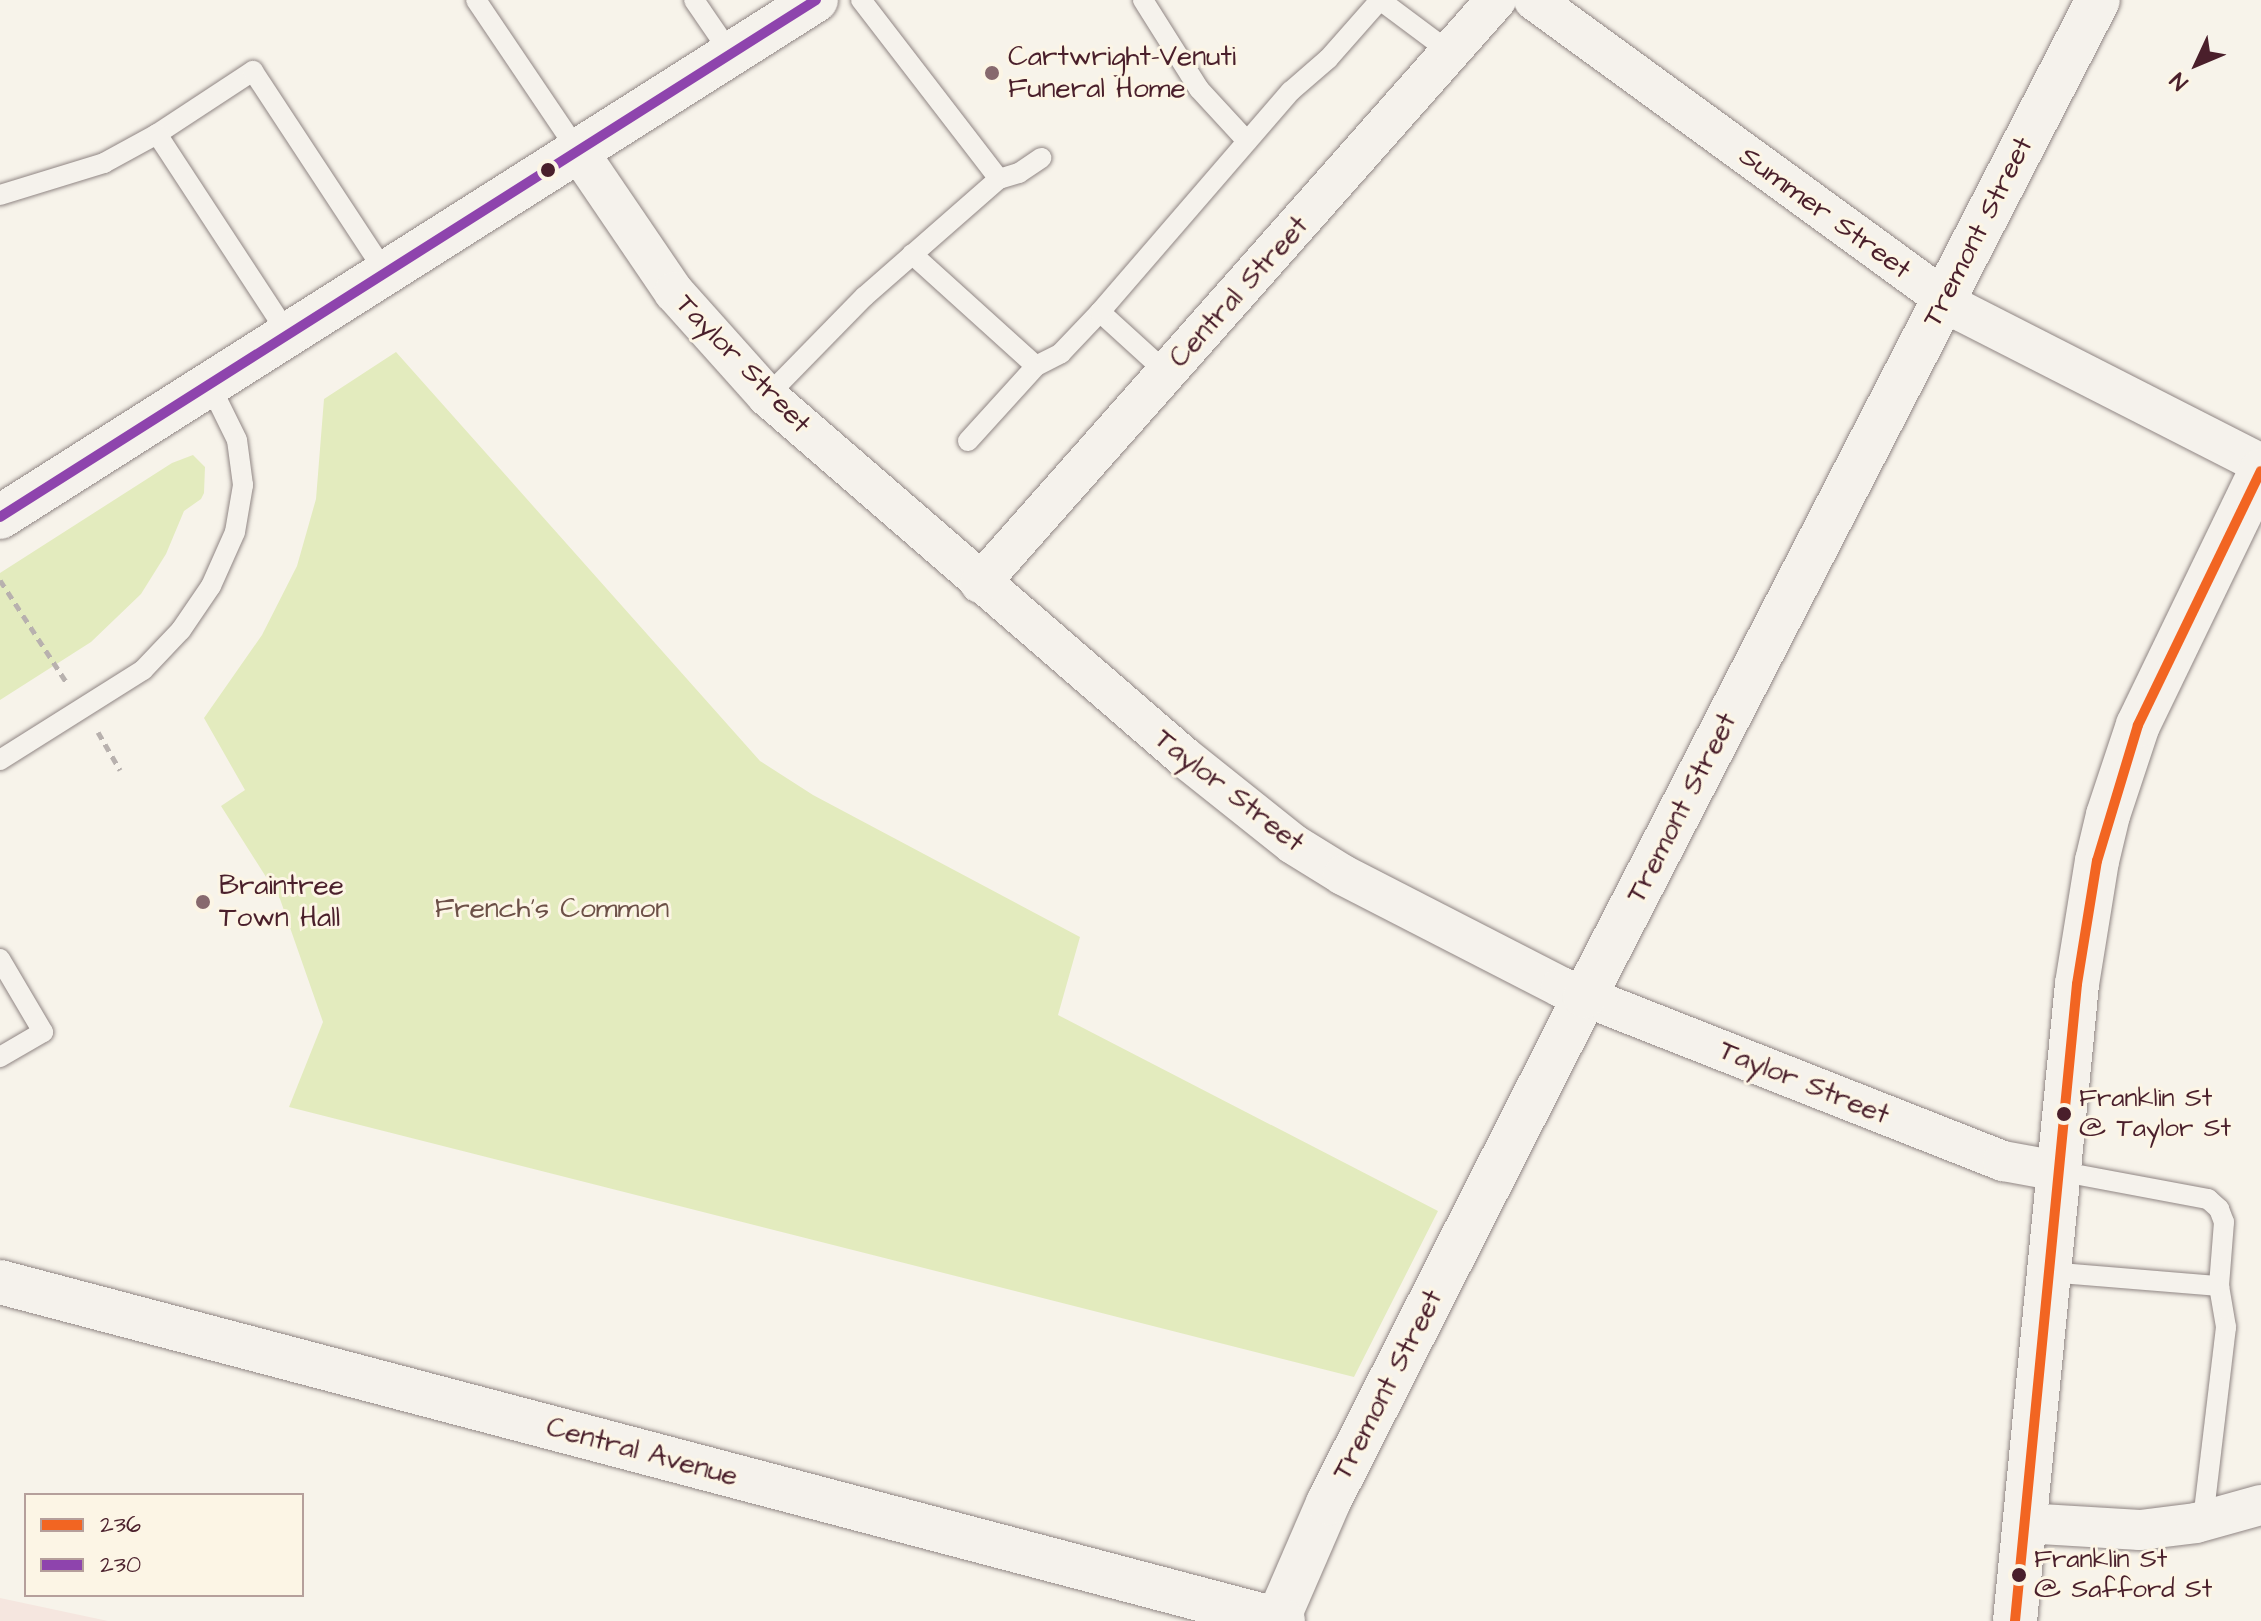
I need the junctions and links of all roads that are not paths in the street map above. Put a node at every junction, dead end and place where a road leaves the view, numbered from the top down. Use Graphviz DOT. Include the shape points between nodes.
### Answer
graph roads {
  1 [pos="476,0"];
  2 [pos="694,0"];
  3 [pos="816,0"];
  4 [pos="861,0"];
  5 [pos="1143,0"];
  6 [pos="1380,0"];
  7 [pos="1496,0"];
  8 [pos="2098,0"];
  9 [pos="1556,6"];
  10 [pos="1451,53"];
  11 [pos="731,54"];
  12 [pos="157,134"];
  13 [pos="1247,141"];
  14 [pos="578,151"];
  15 [pos="1041,158"];
  16 [pos="999,179"];
  17 [pos="0,195"];
  18 [pos="912,254"];
  19 [pos="385,272"];
  20 [pos="1943,300"];
  21 [pos="1100,312"];
  22 [pos="288,334"];
  23 [pos="1036,366"];
  24 [pos="1167,373"];
  25 [pos="209,383"];
  26 [pos="767,396"];
  27 [pos="968,441"];
  28 [pos="2261,464"];
  29 [pos="2261,471"];
  30 [pos="0,517"];
  31 [pos="980,583"];
  32 [pos="0,760"];
  33 [pos="0,959"];
  34 [pos="1585,996"];
  35 [pos="0,1057"];
  36 [pos="2058,1171"];
  37 [pos="2048,1272"];
  38 [pos="0,1282"];
  39 [pos="2219,1286"];
  40 [pos="2261,1505"];
  41 [pos="2203,1521"];
  42 [pos="2024,1523"];
  43 [pos="1279,1621"];
  44 [pos="2015,1621"];
  1 -- 14 [label="lane"];
  2 -- 11 [label="lane"];
  3 -- 11 [label="main road"];
  4 -- 16 [label="lane"];
  5 -- 13 [label="lane" via="1199,89"];
  6 -- 10 [label="lane"];
  6 -- 13 [label="lane"];
  7 -- 10 [label="street, Central Street"];
  8 -- 20 [label="main road, Tremont Street"];
  9 -- 20 [label="street, Summer Street"];
  10 -- 24 [label="street, Central Street"];
  11 -- 14 [label="main road"];
  12 -- 17 [label="lane" via="104,163"];
  12 -- 19 [label="lane" via="253,71"];
  12 -- 22 [label="lane"];
  13 -- 21 [label="lane"];
  14 -- 19 [label="main road"];
  14 -- 26 [label="street, Taylor Street" via="674,292"];
  15 -- 16 [label="lane"];
  16 -- 18 [label="lane"];
  18 -- 23 [label="lane"];
  18 -- 26 [label="lane"];
  19 -- 22 [label="main road"];
  20 -- 28 [label="street, Summer Street"];
  20 -- 34 [label="main road, Tremont Street"];
  21 -- 23 [label="lane" via="1061,353"];
  21 -- 24 [label="lane"];
  22 -- 25 [label="main road"];
  23 -- 27 [label="lane"];
  24 -- 31 [label="street, Central Street"];
  25 -- 30 [label="main road"];
  25 -- 32 [label="lane" via="237,440 243,485 225,559 197,610 143,670"];
  26 -- 31 [label="street, Taylor Street"];
  29 -- 36 [label="main road" via="2154,691 2108,815 2086,919"];
  31 -- 34 [label="street, Taylor Street" via="1293,844 1537,976"];
  33 -- 35 [label="lane" via="43,1032"];
  34 -- 36 [label="street, Taylor Street" via="2003,1161"];
  34 -- 43 [label="main road, Tremont Street" via="1328,1503"];
  36 -- 37 [label="main road"];
  36 -- 39 [label="lane" via="2208,1199 2224,1222"];
  37 -- 39 [label="lane"];
  37 -- 42 [label="main road"];
  38 -- 43 [label="main road, Central Avenue"];
  39 -- 41 [label="lane" via="2226,1327"];
  40 -- 41 [label="street"];
  41 -- 42 [label="street" via="2140,1530"];
  42 -- 44 [label="main road"];
}
